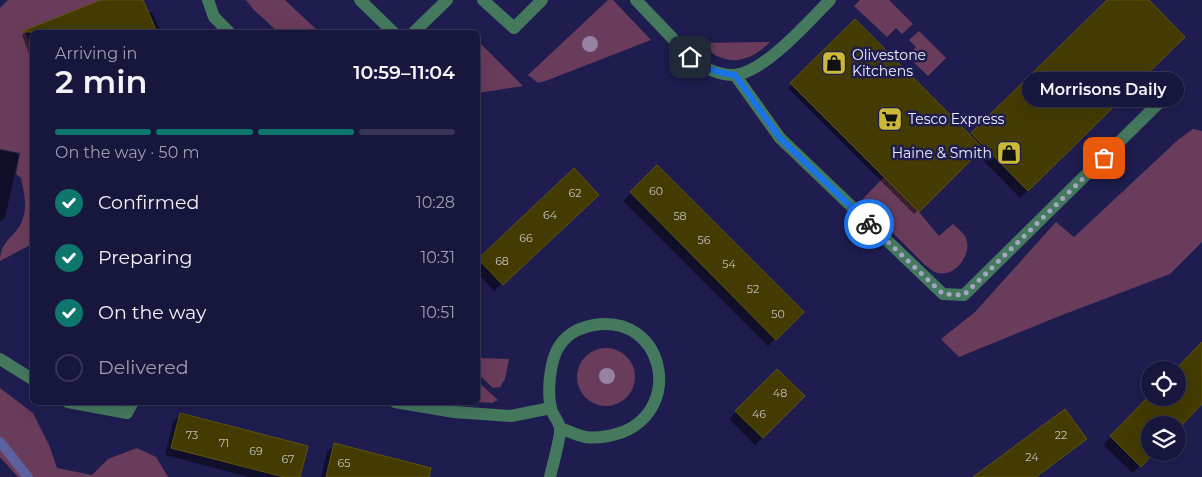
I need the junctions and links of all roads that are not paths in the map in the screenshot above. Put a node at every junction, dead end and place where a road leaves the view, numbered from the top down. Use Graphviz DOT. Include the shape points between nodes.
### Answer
graph roads {
  1 [pos="208,0"];
  2 [pos="360,0"];
  3 [pos="447,0"];
  4 [pos="483,0"];
  5 [pos="542,0"];
  6 [pos="636,0"];
  7 [pos="830,0"];
  8 [pos="227,30"];
  9 [pos="391,30"];
  10 [pos="416,30"];
  11 [pos="735,75"];
  12 [pos="1173,89"];
  13 [pos="0,358"];
  14 [pos="30,379"];
  15 [pos="84,405"];
  16 [pos="131,405"];
  17 [pos="413,405"];
  18 [pos="551,408"];
  19 [pos="560,428"];
  20 [pos="550,477"];
  1 -- 8 [label="street" via="214,17"];
  2 -- 9 [label="street"];
  3 -- 10 [label="street"];
  4 -- 5 [label="street" via="514,28"];
  6 -- 11 [label="street" via="690,57 720,73"];
  7 -- 11 [label="street" via="761,65"];
  11 -- 12 [label="street" via="780,138 943,294 964,295"];
  13 -- 14 [label="street"];
  15 -- 16 [label="street" via="127,413"];
  17 -- 18 [label="street" via="511,416"];
  18 -- 19 [label="street"];
  18 -- 19 [label="street" via="550,372 556,353 570,333 606,323 629,328 655,353 660,377 657,399 646,417 612,436 586,437"];
  19 -- 20 [label="street"];
}
